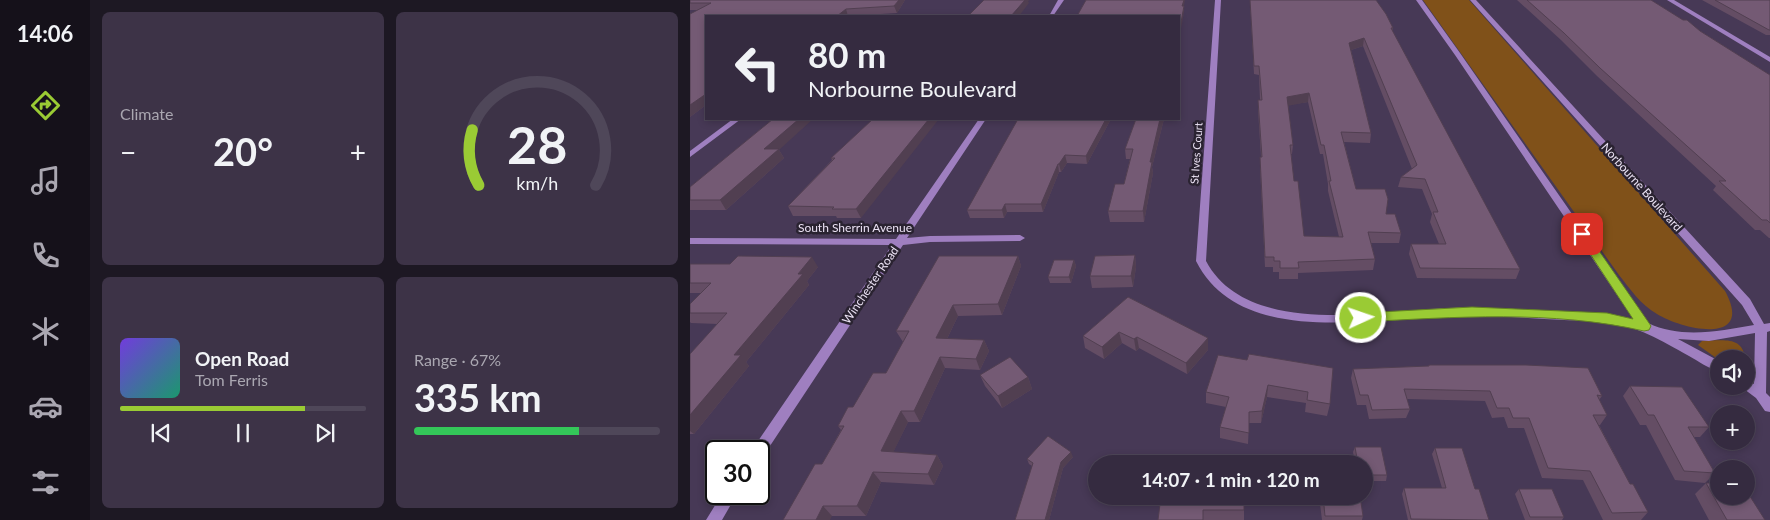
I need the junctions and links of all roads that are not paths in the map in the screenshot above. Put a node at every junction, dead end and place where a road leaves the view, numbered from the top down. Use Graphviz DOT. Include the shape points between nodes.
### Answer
graph roads {
  1 [pos="1061,0"];
  2 [pos="1218,0"];
  3 [pos="1419,0"];
  4 [pos="1474,0"];
  5 [pos="1670,0"];
  6 [pos="1052,15"];
  7 [pos="1770,60"];
  8 [pos="736,120"];
  9 [pos="981,120"];
  10 [pos="690,155"];
  11 [pos="1020,238"];
  12 [pos="690,240"];
  13 [pos="898,242"];
  14 [pos="1644,326"];
  15 [pos="1765,327"];
  16 [pos="1710,363"];
  17 [pos="1755,391"];
  18 [pos="1760,394"];
  19 [pos="1770,407"];
  20 [pos="766,440"];
  21 [pos="723,505"];
  22 [pos="713,520"];
  1 -- 6 [label="street"];
  2 -- 14 [label="street, St Ives Court" via="1201,261 1207,275 1220,288 1260,309 1311,317 1342,319 1481,312 1607,318"];
  3 -- 14 [label="street"];
  4 -- 15 [label="street, Norbourne Boulevard"];
  5 -- 7 [label="street"];
  8 -- 10 [label="street"];
  9 -- 13 [label="street, Winchester Road"];
  11 -- 13 [label="street, South Sherrin Avenue"];
  12 -- 13 [label="street, South Sherrin Avenue"];
  13 -- 20 [label="street, Winchester Road"];
  14 -- 15 [label="street" via="1688,336 1737,334"];
  14 -- 16 [label="street"];
  15 -- 18 [label="street"];
  17 -- 18 [label="street"];
  18 -- 19 [label="street"];
  21 -- 22 [label="street"];
}
